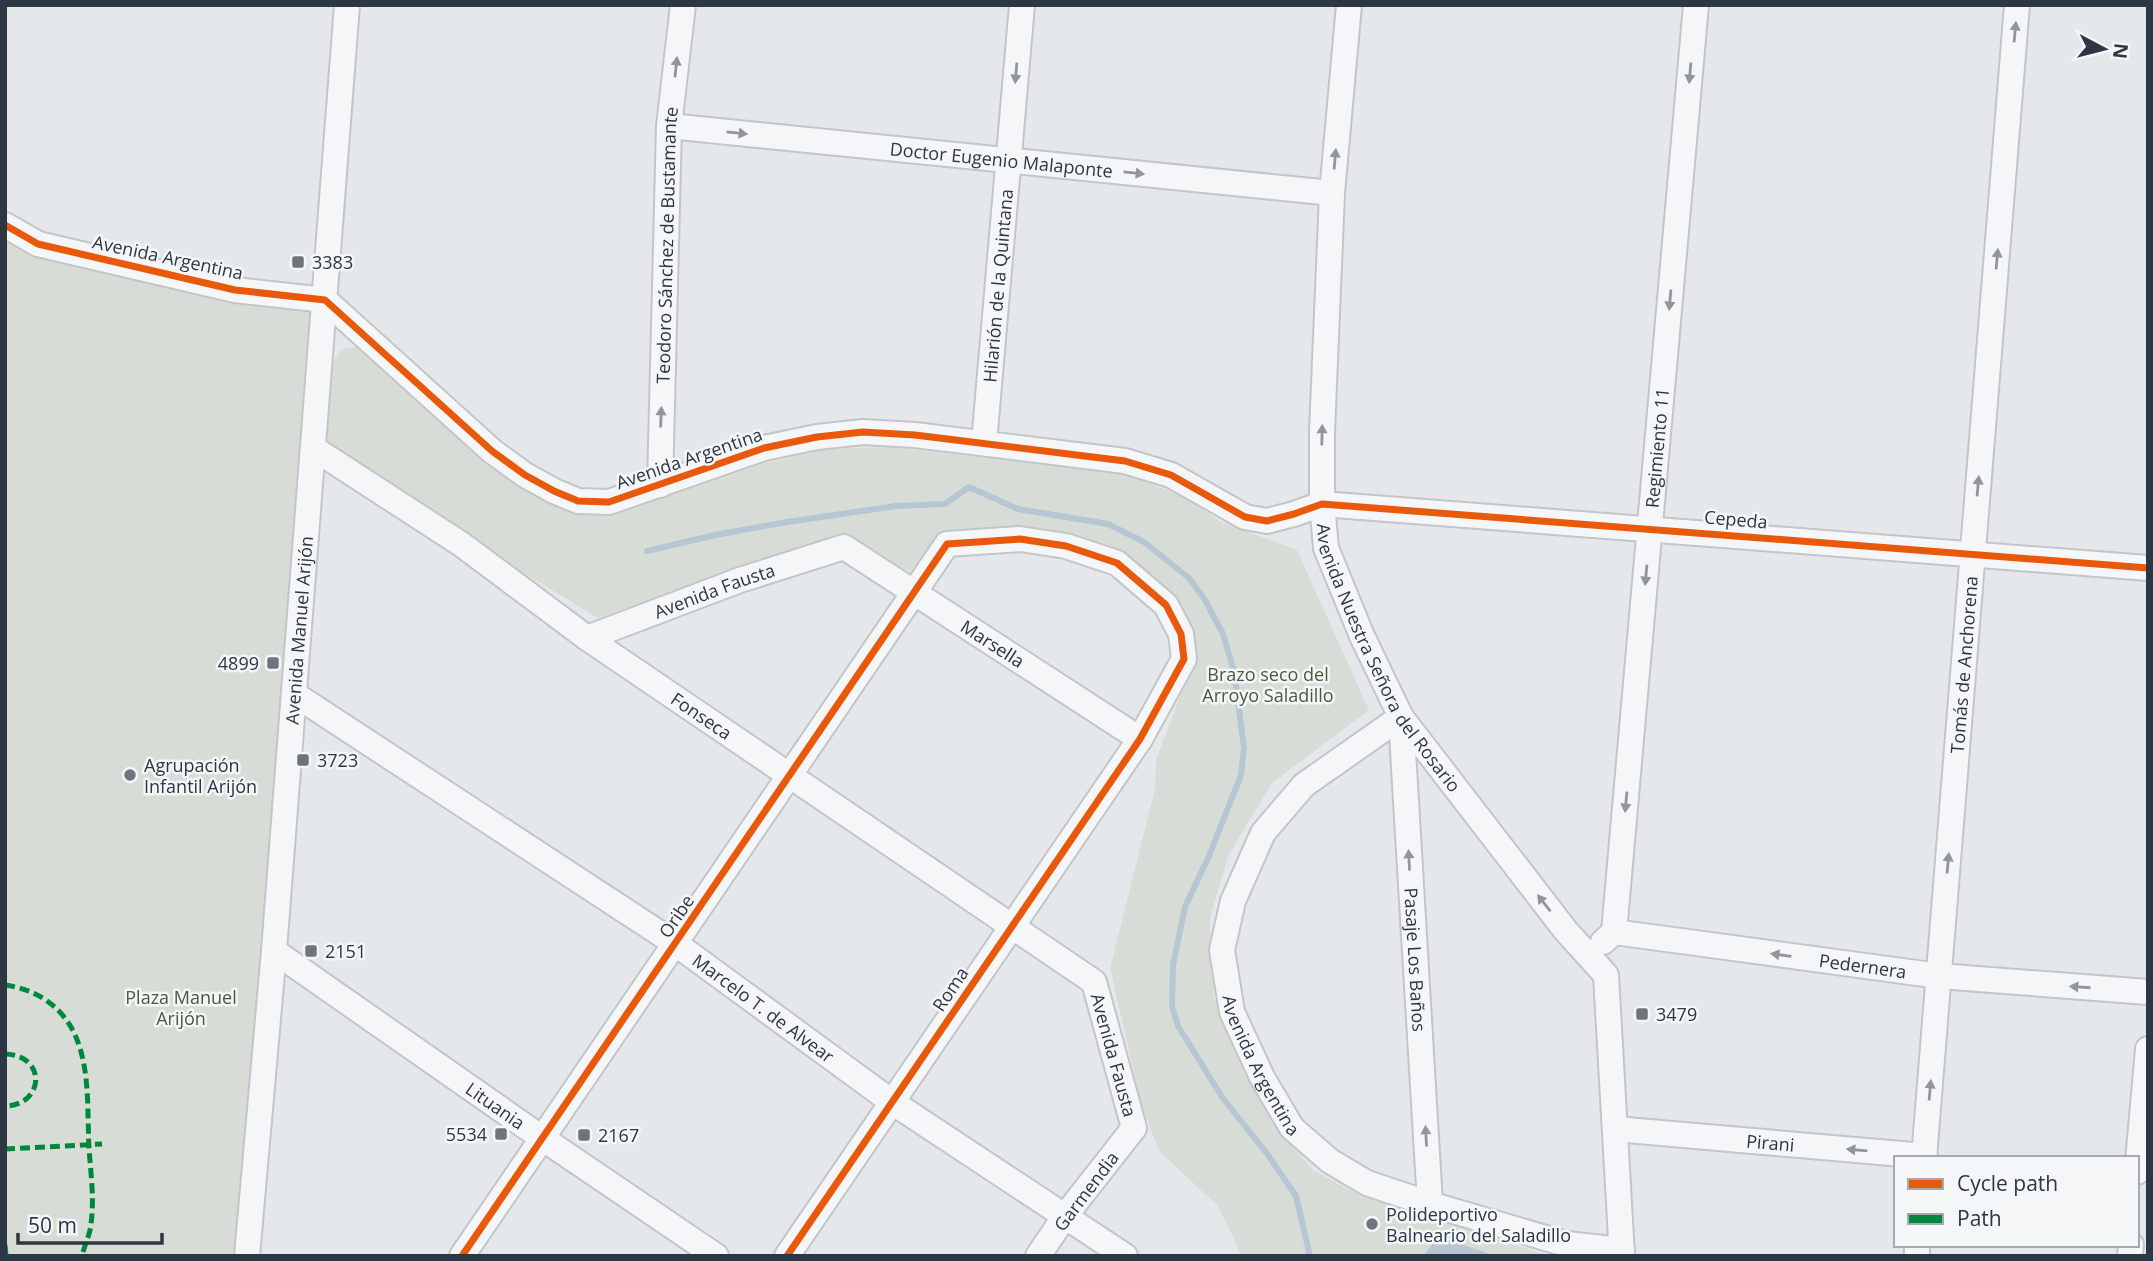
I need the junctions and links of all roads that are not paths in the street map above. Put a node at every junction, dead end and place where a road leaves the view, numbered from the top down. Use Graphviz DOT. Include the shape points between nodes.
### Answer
graph roads {
  1 [pos="347,5"];
  2 [pos="683,5"];
  3 [pos="1022,5"];
  4 [pos="1349,5"];
  5 [pos="1696,5"];
  6 [pos="2017,5"];
  7 [pos="670,126"];
  8 [pos="1009,160"];
  9 [pos="1332,193"];
  10 [pos="5,225"];
  11 [pos="325,300"];
  12 [pos="984,443"];
  13 [pos="313,448"];
  14 [pos="660,485"];
  15 [pos="1322,504"];
  16 [pos="1650,528"];
  17 [pos="844,547"];
  18 [pos="1973,554"];
  19 [pos="2148,568"];
  20 [pos="913,592"];
  21 [pos="587,638"];
  22 [pos="294,694"];
  23 [pos="1401,717"];
  24 [pos="1140,739"];
  25 [pos="789,775"];
  26 [pos="1012,926"];
  27 [pos="1614,932"];
  28 [pos="676,944"];
  29 [pos="275,951"];
  30 [pos="1588,955"];
  31 [pos="1939,976"];
  32 [pos="1094,982"];
  33 [pos="2148,992"];
  34 [pos="2148,1049"];
  35 [pos="892,1102"];
  36 [pos="1134,1128"];
  37 [pos="1615,1129"];
  38 [pos="542,1138"];
  39 [pos="1913,1156"];
  40 [pos="1924,1156"];
  41 [pos="2138,1156"];
  42 [pos="1430,1204"];
  43 [pos="1065,1216"];
  44 [pos="1622,1253"];
  45 [pos="247,1256"];
  46 [pos="462,1256"];
  47 [pos="716,1256"];
  48 [pos="786,1256"];
  49 [pos="1038,1256"];
  50 [pos="1125,1256"];
  1 -- 11 [label="street, Avenida Manuel Arijón"];
  7 -- 2 [label="street, Teodoro Sánchez de Bustamante, one-way"];
  3 -- 8 [label="street, Hilarión de la Quintana, one-way"];
  9 -- 4 [label="street, Avenida Nuestra Señora del Rosario, one-way"];
  5 -- 16 [label="street, Regimiento 11, one-way"];
  18 -- 6 [label="street, Tomás de Anchorena, one-way"];
  7 -- 8 [label="street, Doctor Eugenio Malaponte, one-way"];
  14 -- 7 [label="street, Teodoro Sánchez de Bustamante, one-way"];
  8 -- 9 [label="street, Doctor Eugenio Malaponte, one-way"];
  8 -- 12 [label="street, Hilarión de la Quintana"];
  15 -- 9 [label="street, Avenida Nuestra Señora del Rosario, one-way"];
  10 -- 11 [label="street, Avenida Argentina" via="38,244 235,290"];
  11 -- 13 [label="street, Avenida Manuel Arijón"];
  11 -- 14 [label="street, Avenida Argentina" via="492,451 525,475 578,501 609,502"];
  12 -- 14 [label="street, Avenida Argentina" via="863,432 817,437 764,448"];
  12 -- 15 [label="street, Avenida Argentina" via="1125,461 1171,475 1244,517 1267,521"];
  13 -- 21 [label="street, Fonseca" via="461,544"];
  13 -- 22 [label="street, Avenida Manuel Arijón"];
  15 -- 16 [label="street, Cepeda"];
  15 -- 23 [label="street, Avenida Nuestra Señora del Rosario" via="1326,548"];
  16 -- 18 [label="street, Cepeda"];
  16 -- 27 [label="street, Regimiento 11, one-way"];
  17 -- 20 [label="street, Marsella"];
  17 -- 21 [label="street, Avenida Fausta" via="740,580"];
  18 -- 19 [label="street, Cepeda"];
  31 -- 18 [label="street, Tomás de Anchorena, one-way"];
  20 -- 24 [label="street, Marsella"];
  20 -- 24 [label="street" via="947,544 1020,539 1066,546 1117,563 1166,606 1181,634 1184,659"];
  20 -- 25 [label="street, Oribe"];
  21 -- 25 [label="street, Fonseca"];
  22 -- 28 [label="street, Marcelo T. de Alvear"];
  22 -- 29 [label="street, Avenida Manuel Arijón"];
  30 -- 23 [label="street, Avenida Nuestra Señora del Rosario, one-way"];
  42 -- 23 [label="street, Pasaje Los Baños, one-way"];
  23 -- 42 [label="street, Avenida Argentina" via="1304,785 1264,833 1233,901 1222,950 1232,1012 1292,1128 1330,1161 1367,1183"];
  24 -- 26 [label="street, Roma"];
  25 -- 26 [label="street, Fonseca"];
  25 -- 28 [label="street, Oribe"];
  26 -- 32 [label="street, Fonseca"];
  26 -- 35 [label="street, Roma"];
  27 -- 30 [label="street"];
  31 -- 27 [label="street, Pedernera, one-way"];
  28 -- 35 [label="street, Marcelo T. de Alvear"];
  28 -- 38 [label="street, Oribe"];
  29 -- 38 [label="street, Lituania"];
  29 -- 45 [label="street, Avenida Manuel Arijón"];
  30 -- 37 [label="street, Avenida Nuestra Señora del Rosario" via="1606,975"];
  33 -- 31 [label="street, Pedernera, one-way"];
  40 -- 31 [label="street, Tomás de Anchorena, one-way"];
  32 -- 36 [label="street, Avenida Fausta"];
  34 -- 41 [label="street"];
  35 -- 43 [label="street, Marcelo T. de Alvear"];
  35 -- 48 [label="street, Roma"];
  36 -- 43 [label="street, Garmendia"];
  39 -- 37 [label="street, Pirani, one-way"];
  37 -- 44 [label="street, Avenida Nuestra Señora del Rosario"];
  38 -- 46 [label="street, Oribe"];
  38 -- 47 [label="street, Lituania"];
  42 -- 44 [label="street, Avenida Argentina" via="1566,1244"];
  43 -- 49 [label="street, Garmendia"];
  43 -- 50 [label="street, Marcelo T. de Alvear"];
}
